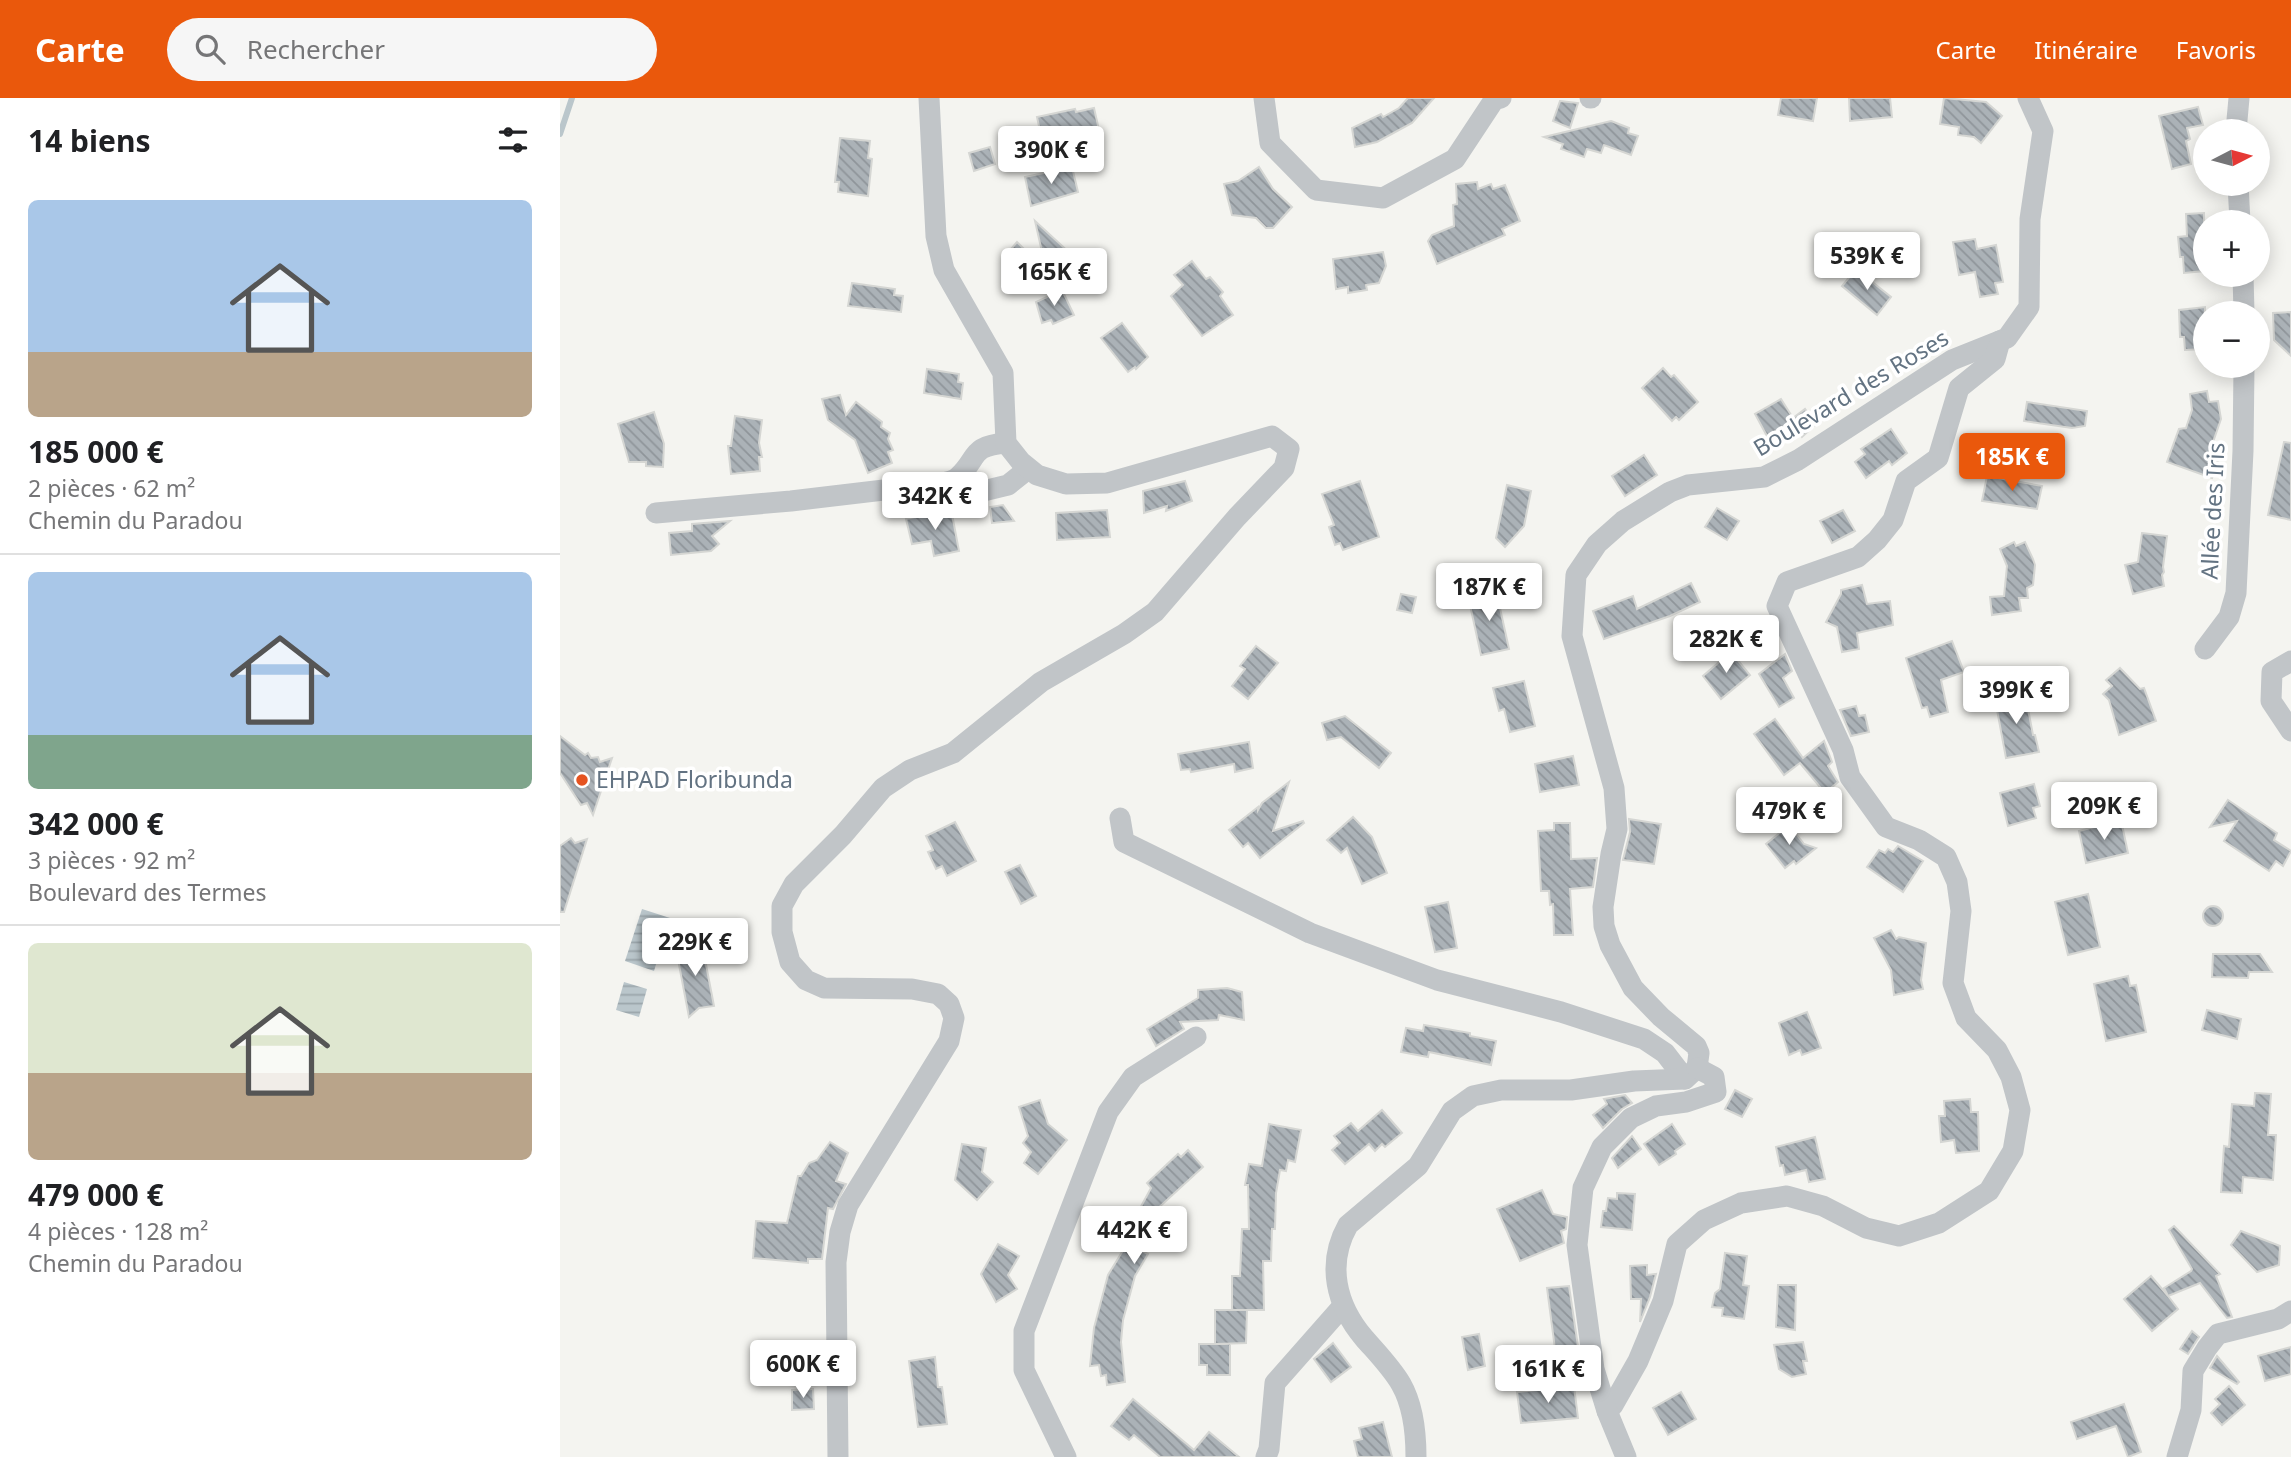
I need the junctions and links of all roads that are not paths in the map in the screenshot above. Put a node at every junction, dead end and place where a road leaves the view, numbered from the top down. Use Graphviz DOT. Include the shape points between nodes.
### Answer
graph roads {
  1 [pos="929,98"];
  2 [pos="1264,98"];
  3 [pos="1501,98"];
  4 [pos="2028,98"];
  5 [pos="2239,98"];
  6 [pos="2237,119"];
  7 [pos="2000,341"];
  8 [pos="2244,378"];
  9 [pos="1006,443"];
  10 [pos="1028,469"];
  11 [pos="656,513"];
  12 [pos="730,517"];
  13 [pos="2205,649"];
  14 [pos="2291,660"];
  15 [pos="2291,731"];
  16 [pos="1120,818"];
  17 [pos="1196,1037"];
  18 [pos="1691,1074"];
  19 [pos="1342,1307"];
  20 [pos="2291,1311"];
  21 [pos="1607,1411"];
  22 [pos="838,1457"];
  23 [pos="1066,1457"];
  24 [pos="1266,1457"];
  25 [pos="1416,1457"];
  26 [pos="1626,1457"];
  27 [pos="2177,1457"];
  1 -- 9 [label="street" via="939,248 944,270 1003,373"];
  2 -- 3 [label="street" via="1270,143 1316,190 1383,198 1455,159 1494,100"];
  4 -- 7 [label="street, Boulevard des Roses" via="2043,131 2030,219 2029,307"];
  5 -- 6 [label="street"];
  7 -- 18 [label="street, Boulevard des Roses" via="1952,360 1798,460 1764,477 1688,485 1670,492 1623,520 1597,544 1576,575 1572,636 1614,788 1617,829 1603,907 1604,926 1633,988 1696,1046 1699,1053"];
  7 -- 21 [label="street" via="1995,359 1959,388 1938,458 1906,481 1893,520 1877,541 1858,557 1787,582 1777,606 1843,750 1850,777 1886,827 1946,857 1957,882 1961,911 1953,984 1966,1018 1997,1050 2011,1076 2020,1110 2013,1151 1989,1191 1939,1223 1899,1236 1866,1228 1823,1206 1787,1196 1741,1203 1704,1220 1677,1244 1663,1301 1638,1361"];
  8 -- 13 [label="street, Allée des Iris" via="2235,593 2230,617"];
  9 -- 10 [label="street"];
  9 -- 11 [label="street" via="977,452 957,478 943,483"];
  10 -- 12 [label="street" via="1008,485 975,493"];
  10 -- 22 [label="street" via="1066,484 1107,483 1272,436 1289,449 1284,468 1155,612 1041,682 953,753 910,770 883,788 794,884 782,906 782,932 790,961 806,980 824,988 912,989 938,994 950,1004 954,1018 949,1041 848,1205 840,1232 836,1262"];
  14 -- 15 [label="street" via="2272,672 2271,701"];
  16 -- 18 [label="street" via="1124,842 1310,933 1437,980 1644,1039"];
  17 -- 23 [label="street" via="1133,1077 1108,1112 1024,1331 1024,1370"];
  18 -- 19 [label="street" via="1571,1090 1501,1090 1473,1096 1452,1111 1418,1166 1348,1225 1334,1261"];
  18 -- 21 [label="street" via="1714,1077 1716,1092 1656,1105 1631,1118 1602,1147 1583,1188 1577,1245 1594,1369"];
  19 -- 24 [label="street" via="1275,1383"];
  19 -- 25 [label="street" via="1402,1385 1412,1416"];
  20 -- 27 [label="street" via="2278,1319 2218,1334 2207,1348 2193,1371 2192,1410"];
  21 -- 26 [label="street"];
}
